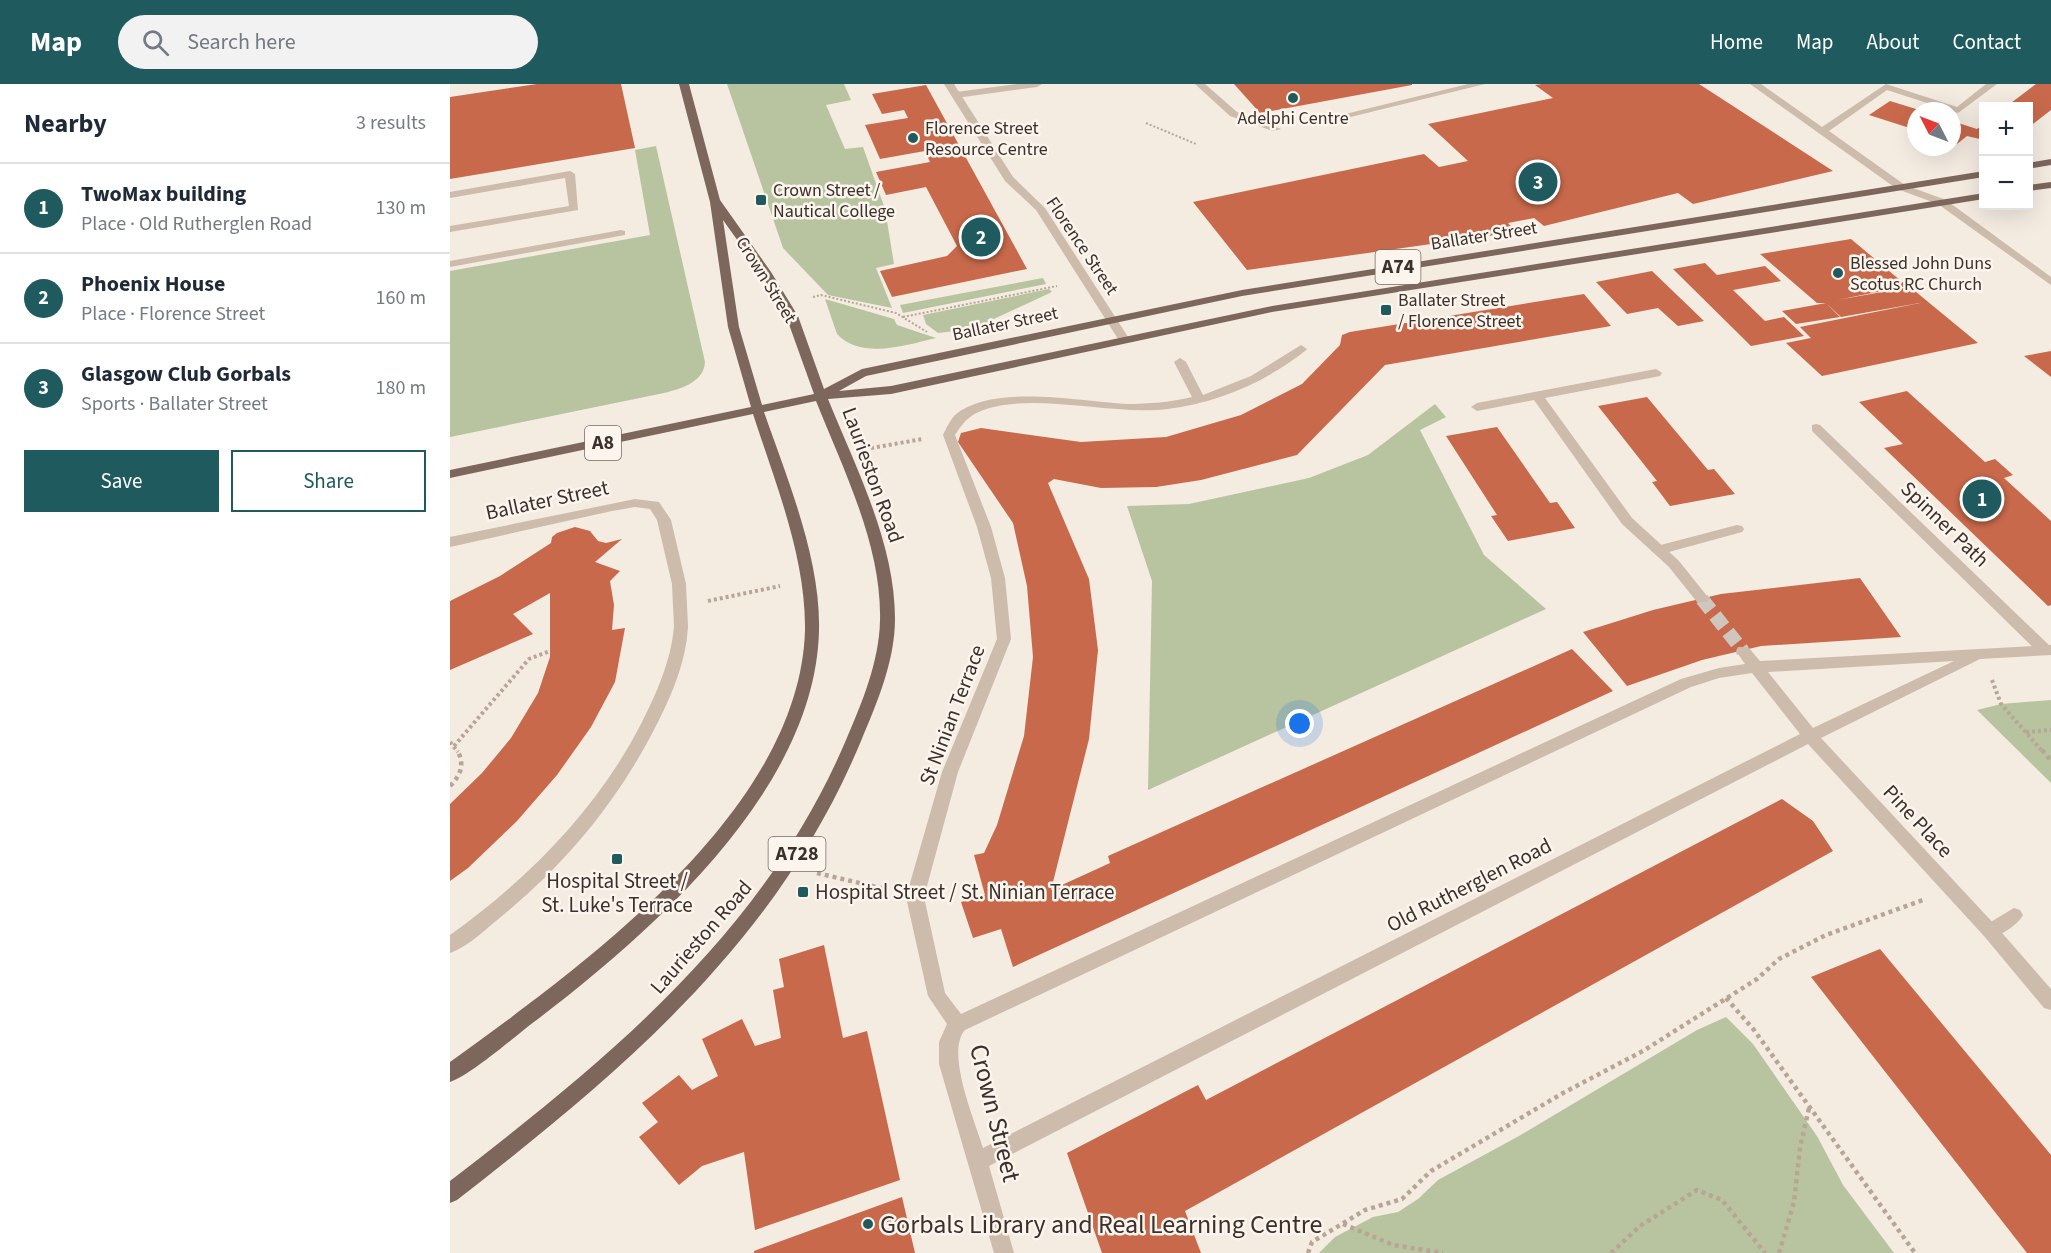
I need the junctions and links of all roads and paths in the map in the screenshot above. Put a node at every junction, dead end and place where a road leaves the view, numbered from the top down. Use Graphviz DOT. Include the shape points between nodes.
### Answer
graph roads {
  1 [pos="684,84"];
  2 [pos="949,84"];
  3 [pos="1037,84"];
  4 [pos="1200,84"];
  5 [pos="1480,84"];
  6 [pos="1755,84"];
  7 [pos="1992,84"];
  8 [pos="956,95"];
  9 [pos="1330,119"];
  10 [pos="1146,123"];
  11 [pos="1276,129"];
  12 [pos="1823,131"];
  13 [pos="1196,144"];
  14 [pos="2051,162"];
  15 [pos="2033,165"];
  16 [pos="1979,175"];
  17 [pos="2051,185"];
  18 [pos="1901,187"];
  19 [pos="2033,187"];
  20 [pos="450,195"];
  21 [pos="1979,197"];
  22 [pos="715,201"];
  23 [pos="1942,202"];
  24 [pos="450,230"];
  25 [pos="621,233"];
  26 [pos="450,264"];
  27 [pos="1085,280"];
  28 [pos="2051,282"];
  29 [pos="783,302"];
  30 [pos="902,317"];
  31 [pos="1111,320"];
  32 [pos="928,332"];
  33 [pos="1124,340"];
  34 [pos="1301,349"];
  35 [pos="1180,362"];
  36 [pos="1656,373"];
  37 [pos="821,396"];
  38 [pos="1537,396"];
  39 [pos="1199,399"];
  40 [pos="1477,407"];
  41 [pos="756,411"];
  42 [pos="1816,428"];
  43 [pos="450,474"];
  44 [pos="1737,529"];
  45 [pos="450,542"];
  46 [pos="1658,550"];
  47 [pos="806,581"];
  48 [pos="1702,598"];
  49 [pos="681,606"];
  50 [pos="2048,650"];
  51 [pos="550,651"];
  52 [pos="1743,651"];
  53 [pos="1982,655"];
  54 [pos="1757,667"];
  55 [pos="2051,730"];
  56 [pos="2026,732"];
  57 [pos="1810,736"];
  58 [pos="450,742"];
  59 [pos="454,746"];
  60 [pos="2051,761"];
  61 [pos="450,786"];
  62 [pos="790,866"];
  63 [pos="1951,889"];
  64 [pos="915,897"];
  65 [pos="2014,915"];
  66 [pos="1990,931"];
  67 [pos="450,945"];
  68 [pos="1726,998"];
  69 [pos="2051,1002"];
  70 [pos="958,1024"];
  71 [pos="450,1073"];
  72 [pos="1809,1108"];
  73 [pos="978,1161"];
  74 [pos="450,1193"];
  75 [pos="1342,1224"];
  76 [pos="1004,1253"];
  77 [pos="1308,1253"];
  78 [pos="1443,1253"];
  79 [pos="1611,1253"];
  80 [pos="1765,1253"];
  81 [pos="1779,1253"];
  82 [pos="1915,1253"];
  1 -- 22 [label="main road, Crown Street"];
  2 -- 8 [label="street, Florence Street"];
  3 -- 8 [label="street"];
  4 -- 11 [label="street" via="1224,109 1244,120"];
  5 -- 9 [label="street"];
  6 -- 12 [label="street"];
  7 -- 12 [label="street" via="1958,110 1886,87"];
  8 -- 27 [label="street, Florence Street" via="1008,179 1040,208"];
  10 -- 13 [label="path"];
  12 -- 18 [label="street"];
  14 -- 15 [label="main road"];
  16 -- 18 [label="main road, Ballater Street / A74"];
  17 -- 19 [label="main road"];
  18 -- 23 [label="street"];
  18 -- 31 [label="main road, Ballater Street / A74" via="1242,293"];
  20 -- 24 [label="street" via="570,174 574,208"];
  21 -- 23 [label="main road, Ballater Street / A74"];
  22 -- 29 [label="main road, Crown Street"];
  22 -- 41 [label="main road, Crown Street" via="734,328"];
  23 -- 28 [label="street"];
  23 -- 33 [label="main road, Ballater Street / A74" via="1272,309"];
  25 -- 26 [label="street"];
  27 -- 30 [label="path"];
  27 -- 31 [label="street, Florence Street"];
  29 -- 30 [label="path" via="821,296"];
  29 -- 37 [label="main road, Crown Street" via="793,317"];
  30 -- 32 [label="path"];
  31 -- 33 [label="street, Florence Street"];
  31 -- 37 [label="main road, Ballater Street / A74" via="862,373"];
  33 -- 37 [label="main road, Ballater Street / A74" via="891,390"];
  34 -- 39 [label="street, St Ninian Terrace" via="1265,375"];
  35 -- 39 [label="street"];
  36 -- 38 [label="street"];
  37 -- 41 [label="main road, Ballater Street / A8"];
  37 -- 62 [label="main road, Laurieston Road / A728" via="880,561 887,609 885,640 877,678 856,737 830,796"];
  38 -- 40 [label="street"];
  38 -- 46 [label="street" via="1627,521"];
  39 -- 64 [label="street, St Ninian Terrace" via="1125,407 1018,400 967,413 951,427 949,435 984,527 998,578 1004,639 950,772"];
  41 -- 43 [label="main road, Ballater Street / A8"];
  41 -- 47 [label="main road" via="776,465"];
  42 -- 50 [label="street, Spinner Path"];
  44 -- 46 [label="street"];
  45 -- 49 [label="street, Ballater Street" via="612,507 654,505 664,520"];
  46 -- 48 [label="street"];
  47 -- 49 [label="path"];
  47 -- 71 [label="main road" via="811,633 801,697 773,763 733,821 683,884 618,944 538,1010"];
  49 -- 67 [label="street" via="680,644 669,683 624,772 553,862 520,893"];
  50 -- 53 [label="street, Old Rutherglen Road"];
  51 -- 59 [label="path" via="530,659"];
  52 -- 54 [label="street, Pine Place"];
  53 -- 54 [label="street, Old Rutherglen Road"];
  53 -- 56 [label="path" via="2001,704"];
  53 -- 57 [label="street, Old Rutherglen Road"];
  54 -- 57 [label="street, Pine Place"];
  54 -- 70 [label="street, Old Rutherglen Road" via="1686,683"];
  55 -- 56 [label="path"];
  56 -- 60 [label="path"];
  57 -- 63 [label="street, Pine Place"];
  57 -- 73 [label="street, Old Rutherglen Road"];
  58 -- 59 [label="path"];
  59 -- 61 [label="path" via="463,767 461,777"];
  62 -- 64 [label="path"];
  62 -- 74 [label="main road, Laurieston Road / A728" via="728,946 658,1021"];
  63 -- 66 [label="street, Pine Place"];
  63 -- 68 [label="path" via="1826,935 1779,959 1757,979"];
  64 -- 70 [label="street, St Ninian Terrace" via="937,996"];
  65 -- 66 [label="street"];
  66 -- 69 [label="street, Pine Place"];
  68 -- 72 [label="path" via="1754,1030"];
  68 -- 75 [label="path" via="1643,1051 1431,1171 1402,1199 1365,1210"];
  70 -- 73 [label="street, Crown Street" via="949,1032 949,1064"];
  72 -- 81 [label="path" via="1794,1202"];
  72 -- 82 [label="path"];
  73 -- 76 [label="street, Crown Street"];
  75 -- 77 [label="path" via="1312,1242"];
  75 -- 78 [label="path" via="1393,1245"];
  79 -- 80 [label="path" via="1662,1210 1697,1190 1722,1200"];
}
